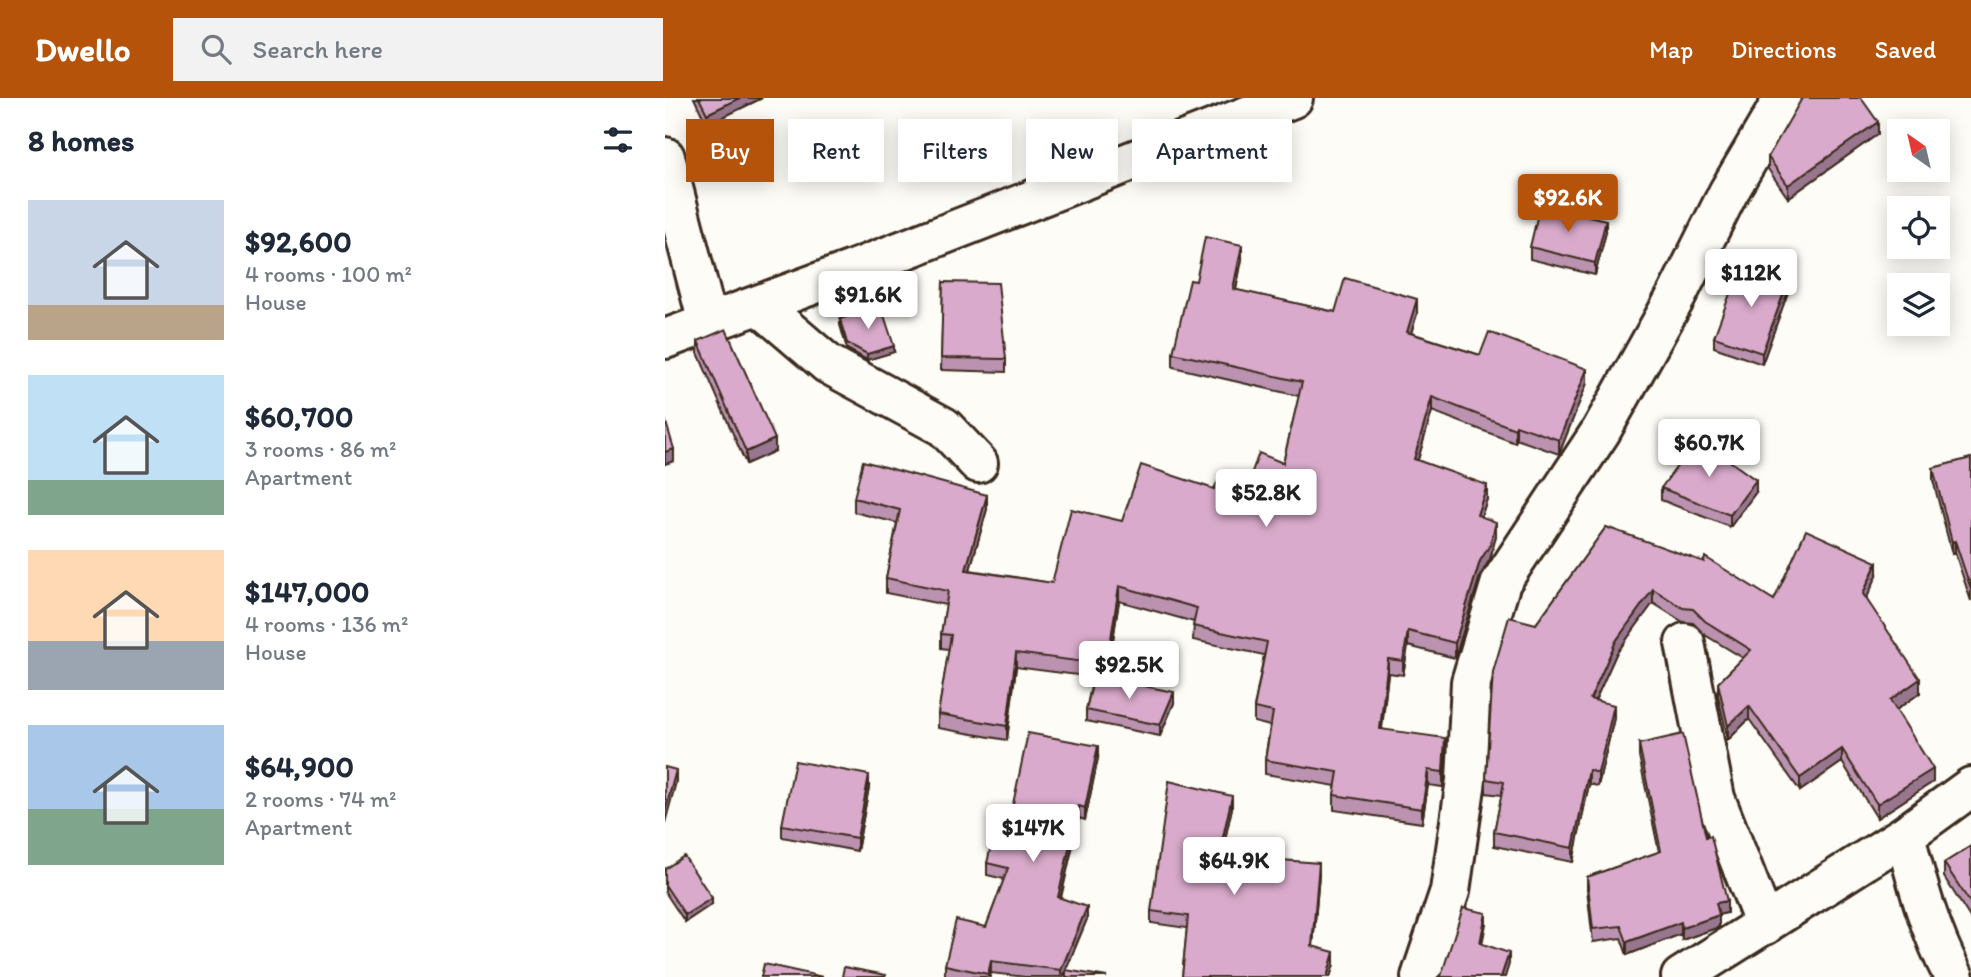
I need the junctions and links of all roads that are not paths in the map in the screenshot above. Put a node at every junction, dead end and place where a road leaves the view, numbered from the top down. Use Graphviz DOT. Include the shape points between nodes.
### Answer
graph roads {
  1 [pos="1293,98"];
  2 [pos="1784,98"];
  3 [pos="665,157"];
  4 [pos="759,305"];
  5 [pos="708,323"];
  6 [pos="665,339"];
  7 [pos="978,463"];
  8 [pos="1685,643"];
  9 [pos="1971,787"];
  10 [pos="1906,835"];
  11 [pos="1766,925"];
  12 [pos="1421,977"];
  13 [pos="1681,977"];
  14 [pos="1954,977"];
  1 -- 4 [label="street"];
  2 -- 12 [label="street" via="1601,431 1501,582 1471,682 1466,780 1450,891"];
  3 -- 5 [label="street"];
  4 -- 5 [label="street"];
  4 -- 7 [label="street" via="828,364 944,427"];
  5 -- 6 [label="street"];
  8 -- 11 [label="street" via="1715,797"];
  9 -- 10 [label="street"];
  10 -- 11 [label="street"];
  10 -- 14 [label="street" via="1920,894"];
  11 -- 13 [label="street"];
}
